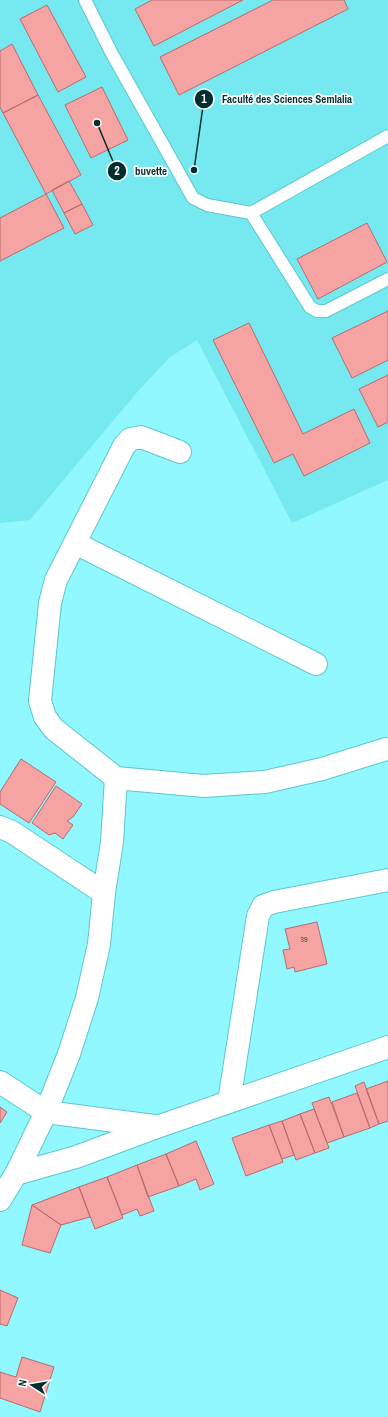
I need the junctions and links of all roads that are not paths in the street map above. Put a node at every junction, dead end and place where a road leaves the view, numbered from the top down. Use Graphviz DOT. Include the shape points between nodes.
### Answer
graph roads {
  1 [pos="86,0"];
  2 [pos="388,136"];
  3 [pos="251,213"];
  4 [pos="388,279"];
  5 [pos="180,452"];
  6 [pos="75,543"];
  7 [pos="316,664"];
  8 [pos="386,749"];
  9 [pos="116,778"];
  10 [pos="0,827"];
  11 [pos="388,880"];
  12 [pos="104,893"];
  13 [pos="388,1047"];
  14 [pos="0,1082"];
  15 [pos="229,1102"];
  16 [pos="46,1112"];
  17 [pos="157,1127"];
  18 [pos="16,1174"];
  19 [pos="0,1200"];
  1 -- 3 [label="lane" via="111,52 193,198 206,205"];
  2 -- 3 [label="lane"];
  3 -- 4 [label="lane" via="310,307 318,311 326,311"];
  5 -- 6 [label="street" via="141,437 130,439 124,446"];
  6 -- 7 [label="street"];
  6 -- 9 [label="street" via="56,580 50,603 40,702 45,717 54,729"];
  8 -- 9 [label="street" via="322,769 265,782 204,786"];
  9 -- 12 [label="street" via="112,842"];
  10 -- 12 [label="street" via="12,832"];
  11 -- 15 [label="street" via="264,906 258,916"];
  12 -- 16 [label="street" via="99,944 87,998 69,1054"];
  13 -- 15 [label="street"];
  14 -- 16 [label="street"];
  15 -- 17 [label="street"];
  16 -- 17 [label="street"];
  16 -- 18 [label="street"];
  17 -- 18 [label="street" via="76,1157"];
  18 -- 19 [label="street"];
}
